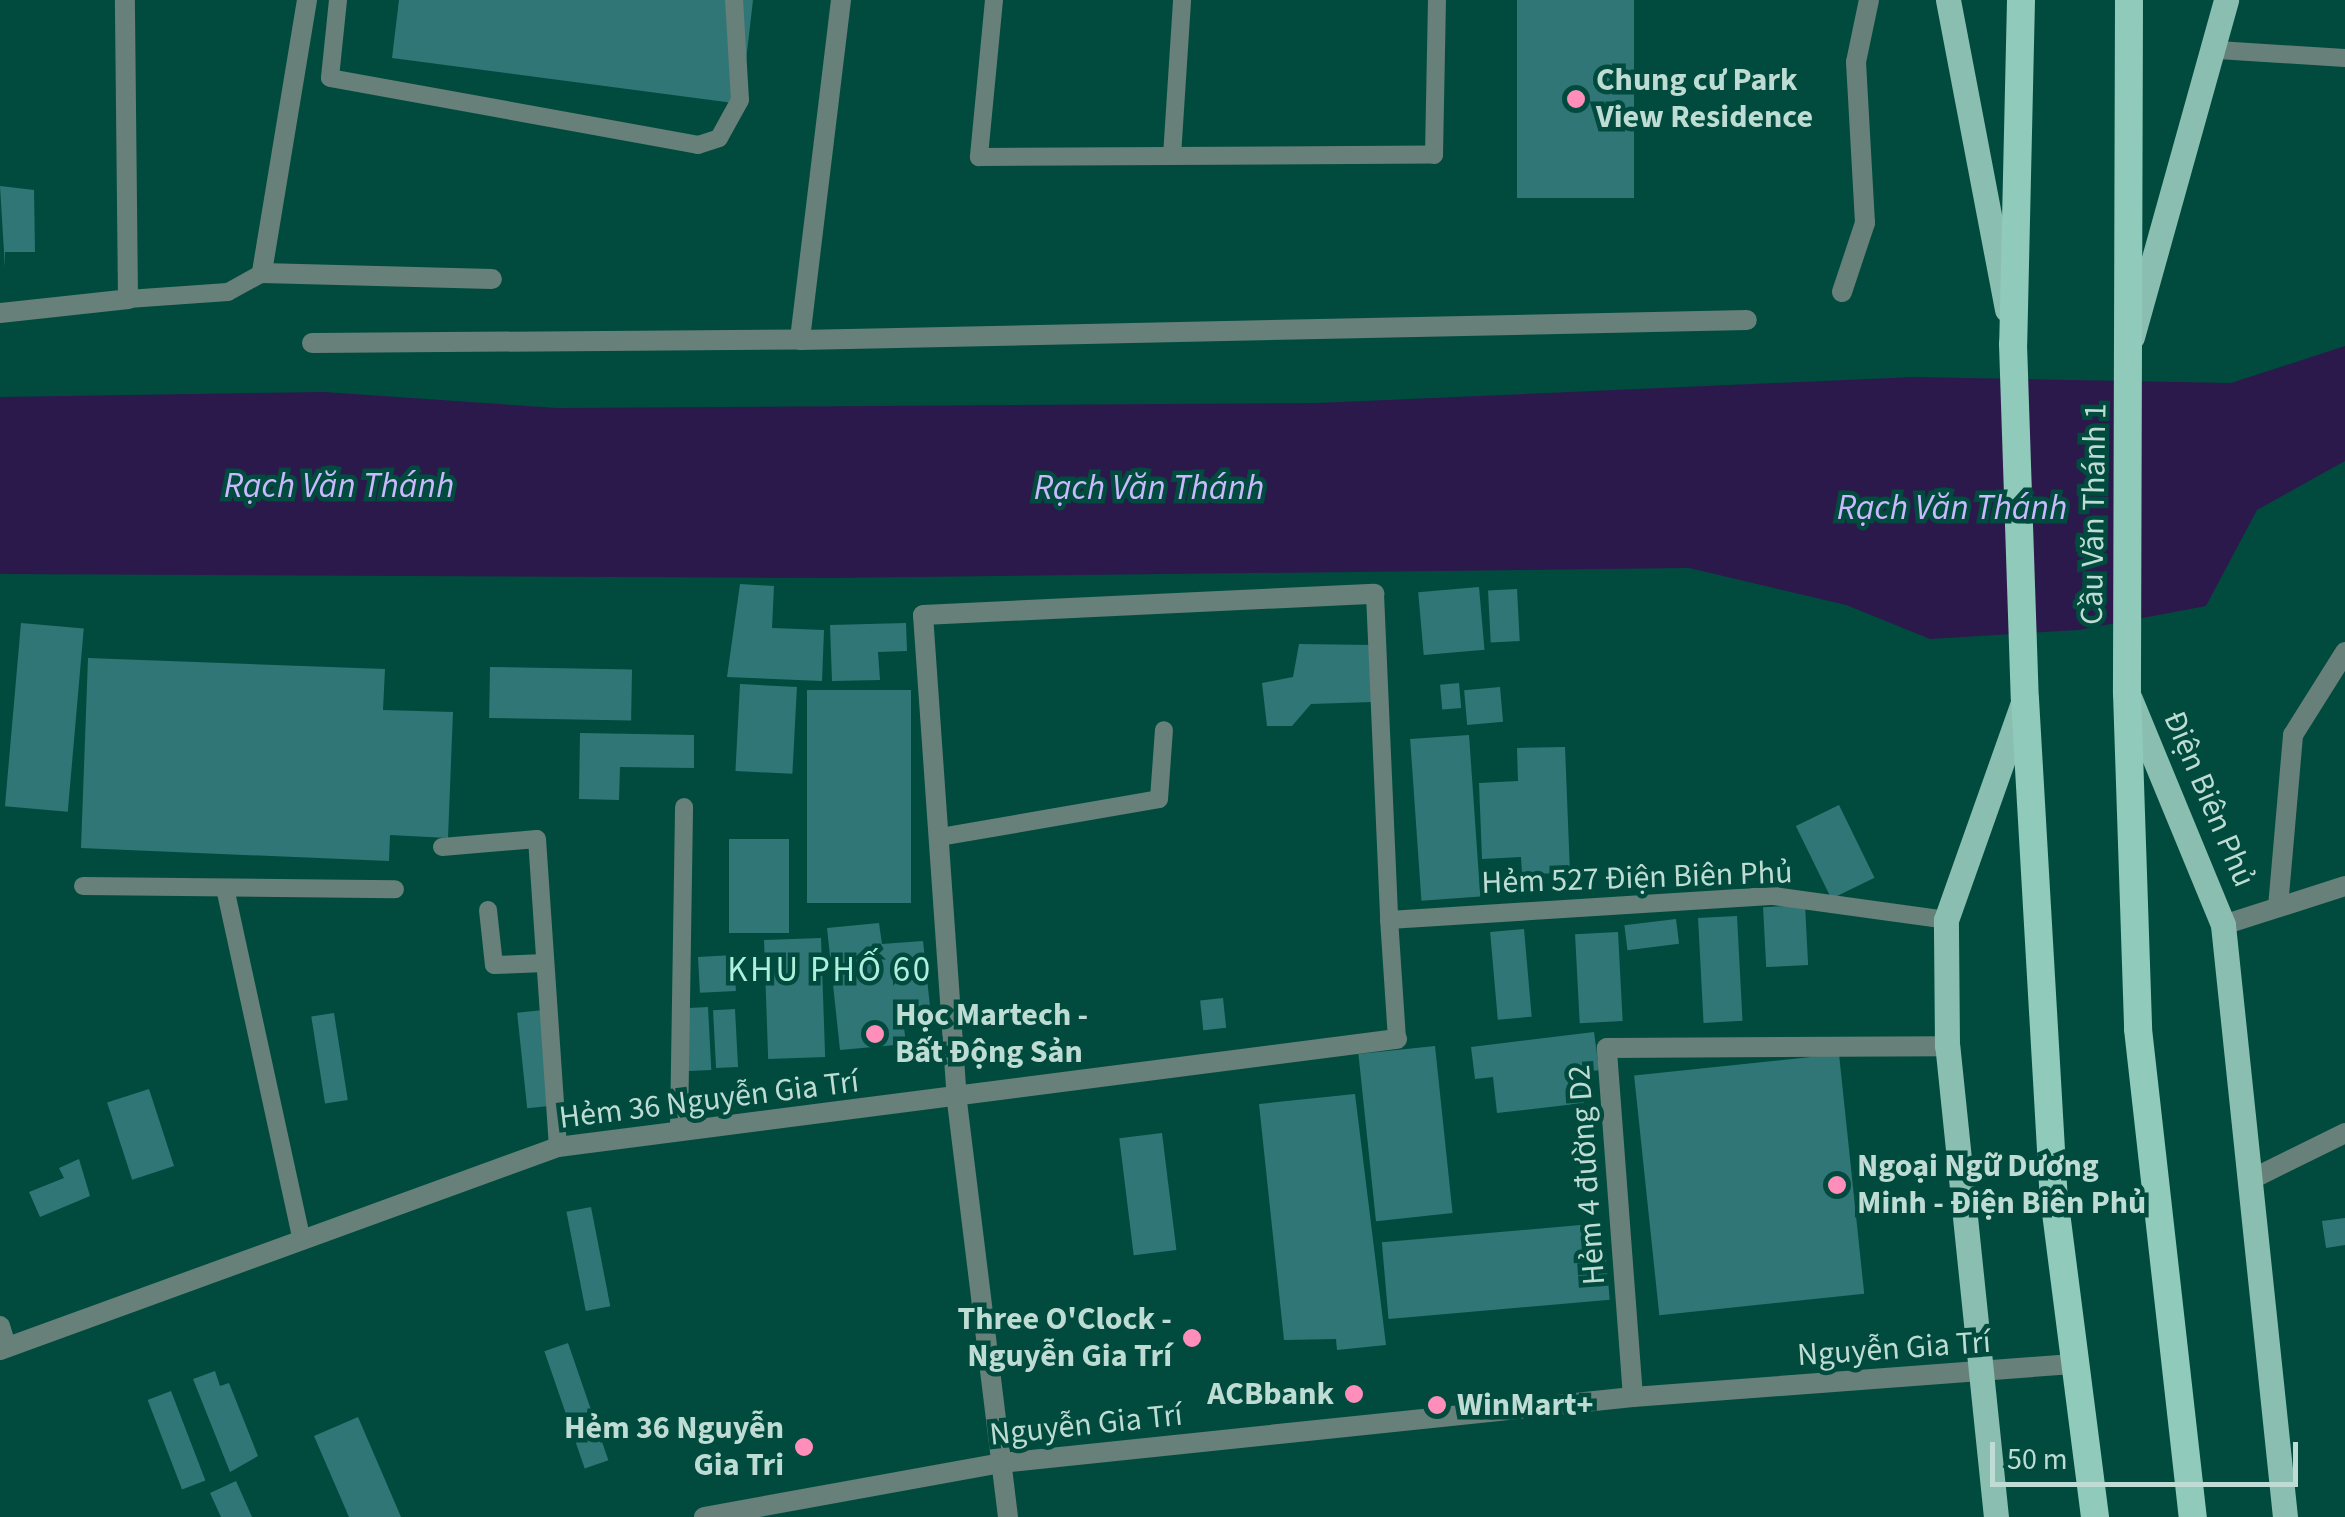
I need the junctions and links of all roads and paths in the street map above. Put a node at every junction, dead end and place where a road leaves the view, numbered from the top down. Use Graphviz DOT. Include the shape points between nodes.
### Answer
graph roads {
  1 [pos="124,0"];
  2 [pos="306,0"];
  3 [pos="338,0"];
  4 [pos="734,0"];
  5 [pos="840,0"];
  6 [pos="994,0"];
  7 [pos="1182,0"];
  8 [pos="1436,0"];
  9 [pos="1869,0"];
  10 [pos="1948,0"];
  11 [pos="2021,0"];
  12 [pos="2130,0"];
  13 [pos="2226,0"];
  14 [pos="2218,50"];
  15 [pos="2345,58"];
  16 [pos="1172,156"];
  17 [pos="262,273"];
  18 [pos="492,279"];
  19 [pos="1842,292"];
  20 [pos="128,299"];
  21 [pos="0,313"];
  22 [pos="1747,320"];
  23 [pos="2132,337"];
  24 [pos="800,340"];
  25 [pos="312,344"];
  26 [pos="2014,344"];
  27 [pos="1375,594"];
  28 [pos="2345,652"];
  29 [pos="2127,692"];
  30 [pos="2025,699"];
  31 [pos="1164,730"];
  32 [pos="684,808"];
  33 [pos="940,837"];
  34 [pos="442,847"];
  35 [pos="83,886"];
  36 [pos="2345,886"];
  37 [pos="225,888"];
  38 [pos="395,889"];
  39 [pos="2278,907"];
  40 [pos="488,910"];
  41 [pos="1388,920"];
  42 [pos="1946,920"];
  43 [pos="2223,925"];
  44 [pos="545,963"];
  45 [pos="1397,1039"];
  46 [pos="1947,1046"];
  47 [pos="956,1100"];
  48 [pos="679,1129"];
  49 [pos="2345,1133"];
  50 [pos="558,1147"];
  51 [pos="2252,1179"];
  52 [pos="301,1237"];
  53 [pos="2,1341"];
  54 [pos="2076,1364"];
  55 [pos="1976,1375"];
  56 [pos="1633,1397"];
  57 [pos="1001,1463"];
  58 [pos="704,1517"];
  59 [pos="1008,1517"];
  60 [pos="1996,1517"];
  61 [pos="2096,1517"];
  62 [pos="2193,1517"];
  63 [pos="2285,1517"];
  1 -- 20 [label="street"];
  2 -- 17 [label="street"];
  3 -- 4 [label="lane" via="330,78 698,145 719,138 740,100"];
  5 -- 24 [label="street"];
  6 -- 16 [label="lane" via="980,157"];
  7 -- 16 [label="lane"];
  8 -- 16 [label="lane" via="1434,155"];
  9 -- 19 [label="street" via="1856,62 1865,223"];
  10 -- 26 [label="main road"];
  11 -- 26 [label="highway"];
  12 -- 23 [label="highway"];
  13 -- 14 [label="main road"];
  14 -- 15 [label="lane"];
  14 -- 23 [label="main road"];
  17 -- 18 [label="street"];
  17 -- 20 [label="lane" via="228,292"];
  20 -- 21 [label="street"];
  22 -- 24 [label="street"];
  23 -- 29 [label="highway, Cầu Văn Thánh 1"];
  24 -- 25 [label="street"];
  26 -- 30 [label="highway"];
  27 -- 33 [label="street" via="923,615"];
  27 -- 41 [label="lane"];
  28 -- 39 [label="street" via="2293,735"];
  29 -- 43 [label="main road, Điện Biên Phủ"];
  29 -- 62 [label="highway, Điện Biên Phủ" via="2138,1029"];
  30 -- 42 [label="main road"];
  30 -- 54 [label="highway" via="2054,1196"];
  31 -- 33 [label="lane" via="1159,799"];
  32 -- 48 [label="lane"];
  33 -- 47 [label="street"];
  34 -- 44 [label="lane" via="536,839"];
  35 -- 37 [label="lane"];
  36 -- 39 [label="street"];
  37 -- 38 [label="lane"];
  37 -- 52 [label="lane"];
  39 -- 43 [label="street"];
  40 -- 44 [label="lane" via="494,965"];
  41 -- 42 [label="lane, Hẻm 527 Điện Biên Phủ" via="1774,896"];
  41 -- 45 [label="lane"];
  42 -- 46 [label="main road"];
  43 -- 51 [label="main road, Điện Biên Phủ"];
  44 -- 50 [label="lane"];
  45 -- 47 [label="street, Hẻm 36 Nguyễn Gia Trí"];
  46 -- 55 [label="main road"];
  46 -- 56 [label="street, Hẻm 4 đường D2" via="1607,1048"];
  47 -- 48 [label="street, Hẻm 36 Nguyễn Gia Trí"];
  47 -- 57 [label="street"];
  48 -- 50 [label="street, Hẻm 36 Nguyễn Gia Trí"];
  49 -- 51 [label="street"];
  50 -- 52 [label="street, Hẻm 36 Nguyễn Gia Trí"];
  51 -- 63 [label="main road, Điện Biên Phủ"];
  52 -- 53 [label="street, Hẻm 36 Nguyễn Gia Trí"];
  54 -- 55 [label="street, Nguyễn Gia Trí"];
  54 -- 61 [label="highway"];
  55 -- 56 [label="street, Nguyễn Gia Trí"];
  55 -- 60 [label="main road"];
  56 -- 57 [label="street, Nguyễn Gia Trí"];
  57 -- 58 [label="street, Nguyễn Gia Trí"];
  57 -- 59 [label="street"];
}
